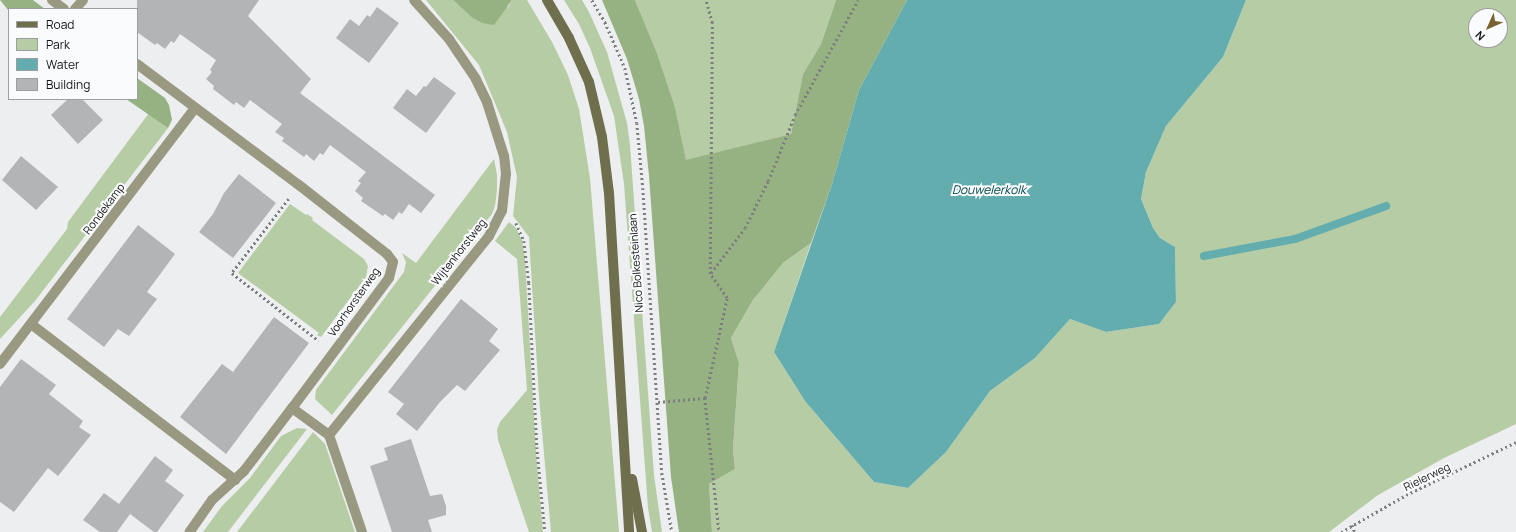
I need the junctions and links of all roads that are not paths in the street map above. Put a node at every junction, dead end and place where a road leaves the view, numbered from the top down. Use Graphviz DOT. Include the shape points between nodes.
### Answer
graph roads {
  1 [pos="52,0"];
  2 [pos="82,0"];
  3 [pos="414,0"];
  4 [pos="547,0"];
  5 [pos="63,8"];
  6 [pos="76,8"];
  7 [pos="138,65"];
  8 [pos="195,108"];
  9 [pos="32,324"];
  10 [pos="0,364"];
  11 [pos="292,408"];
  12 [pos="624,424"];
  13 [pos="329,435"];
  14 [pos="235,480"];
  15 [pos="190,532"];
  16 [pos="362,532"];
  17 [pos="629,532"];
  18 [pos="642,532"];
  1 -- 5 [label="street"];
  2 -- 6 [label="street"];
  3 -- 13 [label="street, Wijtenhorstweg" via="449,39 476,79 487,102 504,156 506,174 502,211 489,236"];
  4 -- 12 [label="street, Nico Bolkesteinlaan" via="569,38 589,82 602,137 609,193 617,351"];
  7 -- 8 [label="street, Voorhorsterweg"];
  8 -- 9 [label="street, Rondekamp"];
  8 -- 11 [label="street, Voorhorsterweg" via="299,185 387,254 393,262 389,278"];
  9 -- 10 [label="street, Rondekamp"];
  9 -- 14 [label="street"];
  11 -- 13 [label="street"];
  11 -- 14 [label="street, Voorhorsterweg"];
  12 -- 17 [label="street, Nico Bolkesteinlaan"];
  12 -- 18 [label="street, Nico Bolkesteinlaan"];
  13 -- 16 [label="street"];
  14 -- 15 [label="street, Voorhorsterweg" via="212,500"];
}
